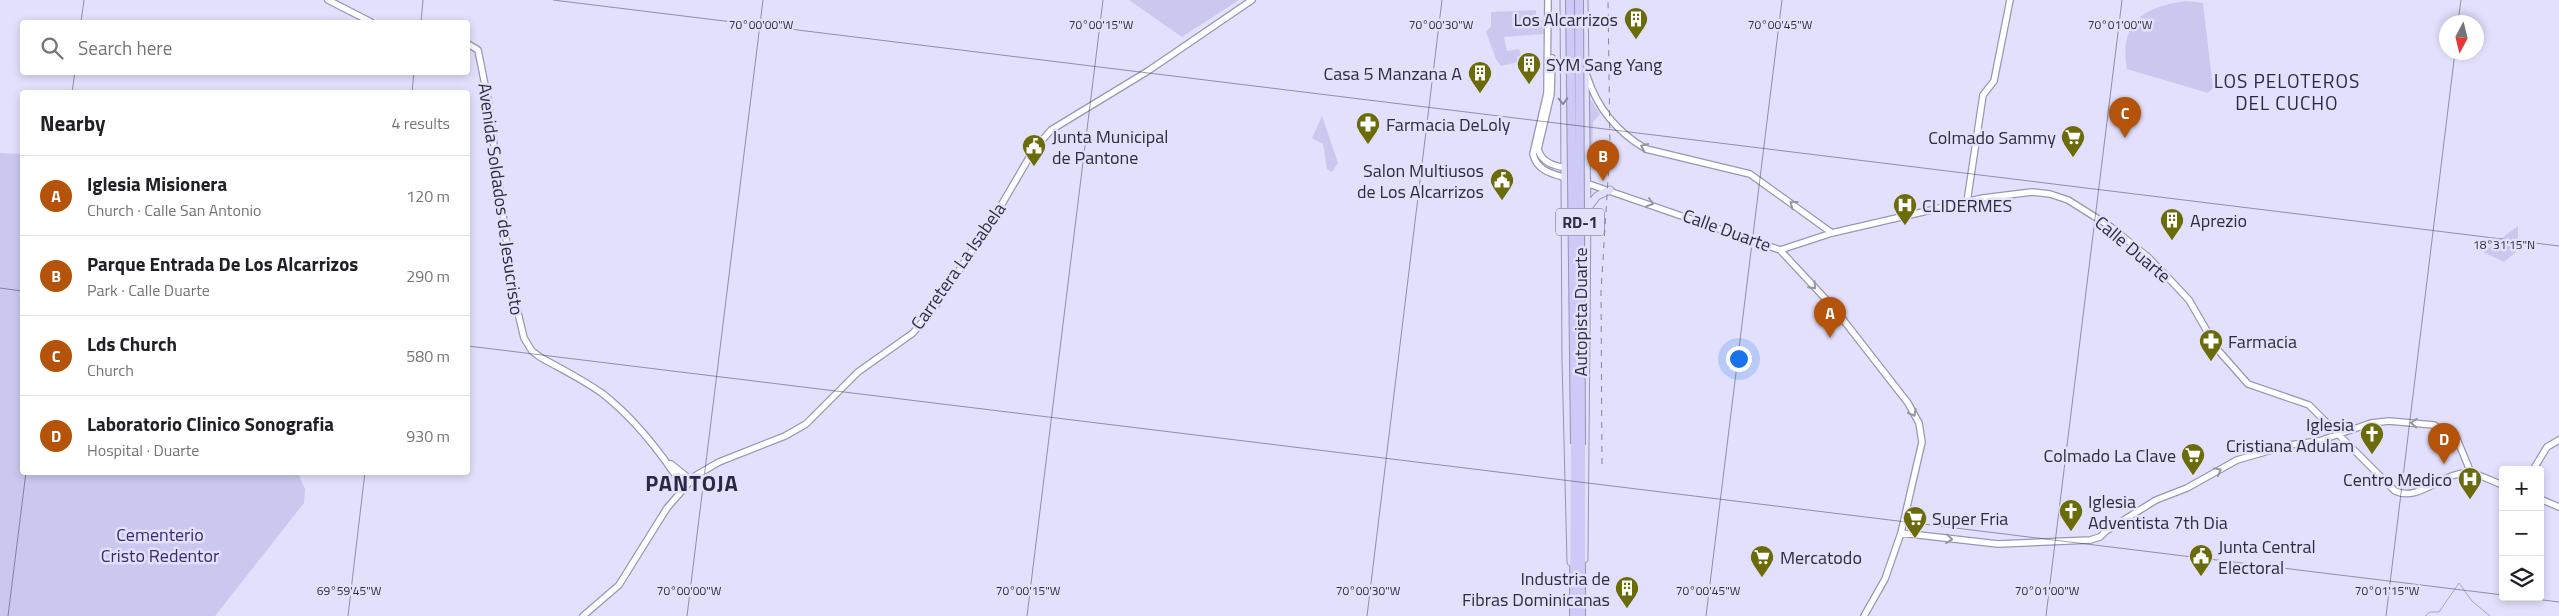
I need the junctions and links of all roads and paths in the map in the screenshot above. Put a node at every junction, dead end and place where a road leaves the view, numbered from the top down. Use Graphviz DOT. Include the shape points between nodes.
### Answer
graph roads {
  1 [pos="328,0"];
  2 [pos="1252,0"];
  3 [pos="1550,0"];
  4 [pos="1564,0"];
  5 [pos="1570,0"];
  6 [pos="1579,0"];
  7 [pos="1584,0"];
  8 [pos="2010,0"];
  9 [pos="367,20"];
  10 [pos="470,45"];
  11 [pos="1585,70"];
  12 [pos="1586,123"];
  13 [pos="1564,124"];
  14 [pos="1564,167"];
  15 [pos="1587,169"];
  16 [pos="1568,178"];
  17 [pos="1587,183"];
  18 [pos="1610,190"];
  19 [pos="1967,202"];
  20 [pos="1587,209"];
  21 [pos="1832,233"];
  22 [pos="1780,250"];
  23 [pos="1566,261"];
  24 [pos="1587,262"];
  25 [pos="2337,434"];
  26 [pos="2559,440"];
  27 [pos="1578,444"];
  28 [pos="665,460"];
  29 [pos="2535,466"];
  30 [pos="2471,472"];
  31 [pos="691,480"];
  32 [pos="2499,483"];
  33 [pos="684,488"];
  34 [pos="2544,501"];
  35 [pos="2559,507"];
  36 [pos="1901,533"];
  37 [pos="1577,607"];
  38 [pos="583,616"];
  39 [pos="1574,616"];
  40 [pos="1581,616"];
  41 [pos="1864,616"];
  1 -- 9 [label="street"];
  2 -- 31 [label="street, Carretera La Isabela" via="1148,71 1050,130 1033,151 937,304 913,333 858,372 806,424 785,436 719,462"];
  3 -- 14 [label="street" via="1551,94 1538,149 1544,160"];
  3 -- 16 [label="street, Calle Duarte" via="1547,93 1533,154 1534,161 1542,170"];
  4 -- 13 [label="main road, one-way"];
  5 -- 27 [label="highway, Autopista Duarte / RD-1, bridge"];
  6 -- 27 [label="highway, Autopista Duarte / RD-1, bridge"];
  7 -- 11 [label="main road"];
  8 -- 19 [label="street" via="1994,81 1983,95"];
  10 -- 28 [label="street, Avenida Soldados de Jesucristo" via="478,50 488,100 513,292 524,338 540,357 614,403"];
  11 -- 12 [label="main road"];
  21 -- 11 [label="street, one-way" via="1750,174 1646,149 1632,140 1600,107"];
  12 -- 13 [label="main road" via="1583,129 1567,129"];
  12 -- 15 [label="main road"];
  13 -- 14 [label="main road"];
  14 -- 15 [label="street"];
  14 -- 16 [label="main road"];
  15 -- 16 [label="main road"];
  15 -- 17 [label="main road"];
  16 -- 17 [label="street, Calle Duarte"];
  16 -- 23 [label="main road" via="1564,190"];
  17 -- 18 [label="street, Calle Duarte"];
  17 -- 20 [label="main road"];
  18 -- 20 [label="main road" via="1597,196"];
  18 -- 22 [label="street, Calle Duarte, one-way"];
  19 -- 21 [label="street, Calle Duarte"];
  19 -- 25 [label="street, Calle Duarte" via="2039,192 2060,197 2111,227 2149,258 2189,300 2218,350 2248,384 2309,405"];
  20 -- 24 [label="main road"];
  21 -- 22 [label="street, Calle Duarte"];
  22 -- 36 [label="street, one-way" via="1842,317 1919,423 1922,442"];
  23 -- 24 [label="main road" via="1570,251 1576,249 1582,252"];
  23 -- 37 [label="main road" via="1569,532"];
  24 -- 37 [label="main road" via="1586,533"];
  25 -- 30 [label="street, Calle Duarte" via="2395,491 2402,494"];
  30 -- 25 [label="street, one-way" via="2458,439 2434,425 2389,421"];
  36 -- 25 [label="street, one-way" via="1998,544 2068,542 2100,537 2156,500 2187,488 2238,460"];
  26 -- 29 [label="street" via="2547,447"];
  27 -- 37 [label="highway, RD-1"];
  28 -- 31 [label="street, Avenida Soldados de Jesucristo"];
  28 -- 33 [label="street, Avenida Soldados de Jesucristo"];
  30 -- 32 [label="street"];
  31 -- 33 [label="street, Carretera La Isabela"];
  33 -- 38 [label="street, Carretera La Isabela" via="667,508 625,576 610,594"];
  34 -- 35 [label="street"];
  36 -- 41 [label="street" via="1885,580"];
  37 -- 39 [label="highway, RD-1"];
  37 -- 40 [label="highway, RD-1"];
}
